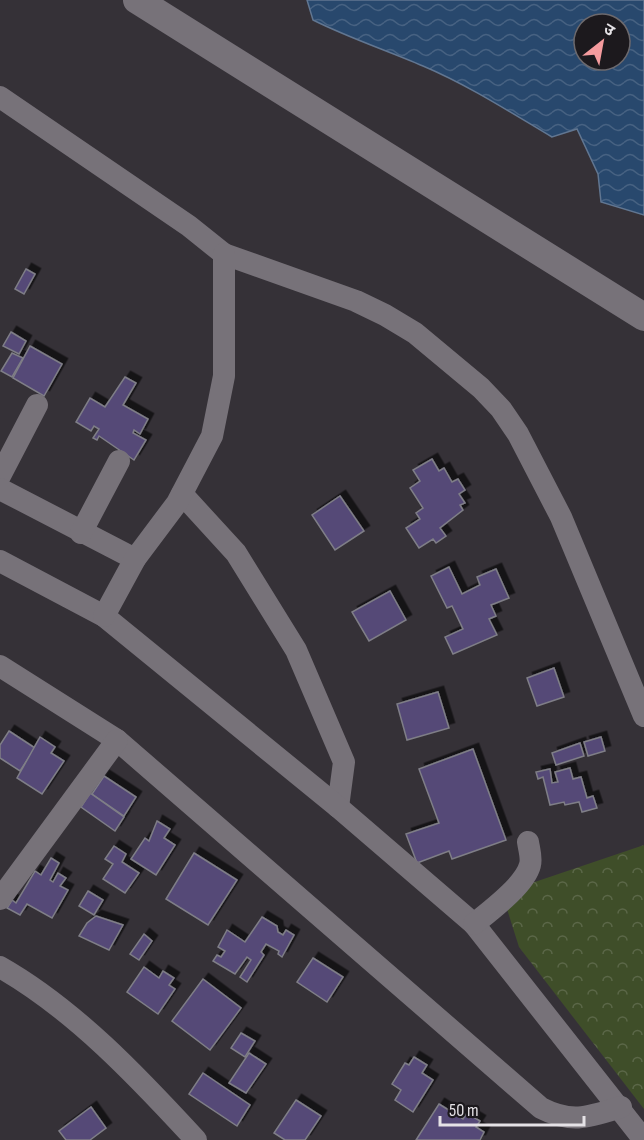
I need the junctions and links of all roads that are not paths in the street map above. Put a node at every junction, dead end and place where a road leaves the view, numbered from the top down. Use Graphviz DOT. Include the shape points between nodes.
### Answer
graph roads {
  1 [pos="138,0"];
  2 [pos="0,97"];
  3 [pos="224,254"];
  4 [pos="644,317"];
  5 [pos="37,405"];
  6 [pos="119,461"];
  7 [pos="0,476"];
  8 [pos="0,489"];
  9 [pos="182,494"];
  10 [pos="81,533"];
  11 [pos="135,559"];
  12 [pos="0,561"];
  13 [pos="104,616"];
  14 [pos="0,666"];
  15 [pos="644,716"];
  16 [pos="117,740"];
  17 [pos="338,807"];
  18 [pos="528,842"];
  19 [pos="0,899"];
  20 [pos="474,924"];
  21 [pos="0,967"];
  22 [pos="621,1107"];
  23 [pos="196,1140"];
  24 [pos="644,1140"];
  1 -- 4 [label="street"];
  2 -- 3 [label="street"];
  3 -- 9 [label="street" via="224,376 212,436"];
  3 -- 15 [label="street" via="385,315 415,333 501,409 561,517"];
  5 -- 7 [label="street"];
  6 -- 10 [label="street"];
  8 -- 10 [label="street"];
  9 -- 11 [label="street"];
  9 -- 17 [label="street" via="236,553 296,650 344,762"];
  10 -- 11 [label="street"];
  11 -- 13 [label="street"];
  12 -- 13 [label="street"];
  13 -- 17 [label="street"];
  14 -- 16 [label="street"];
  16 -- 19 [label="street"];
  16 -- 22 [label="street" via="541,1108 558,1117 585,1118"];
  17 -- 20 [label="street"];
  18 -- 20 [label="street" via="528,872"];
  20 -- 22 [label="street"];
  21 -- 23 [label="street" via="73,1020"];
  22 -- 24 [label="street"];
}
